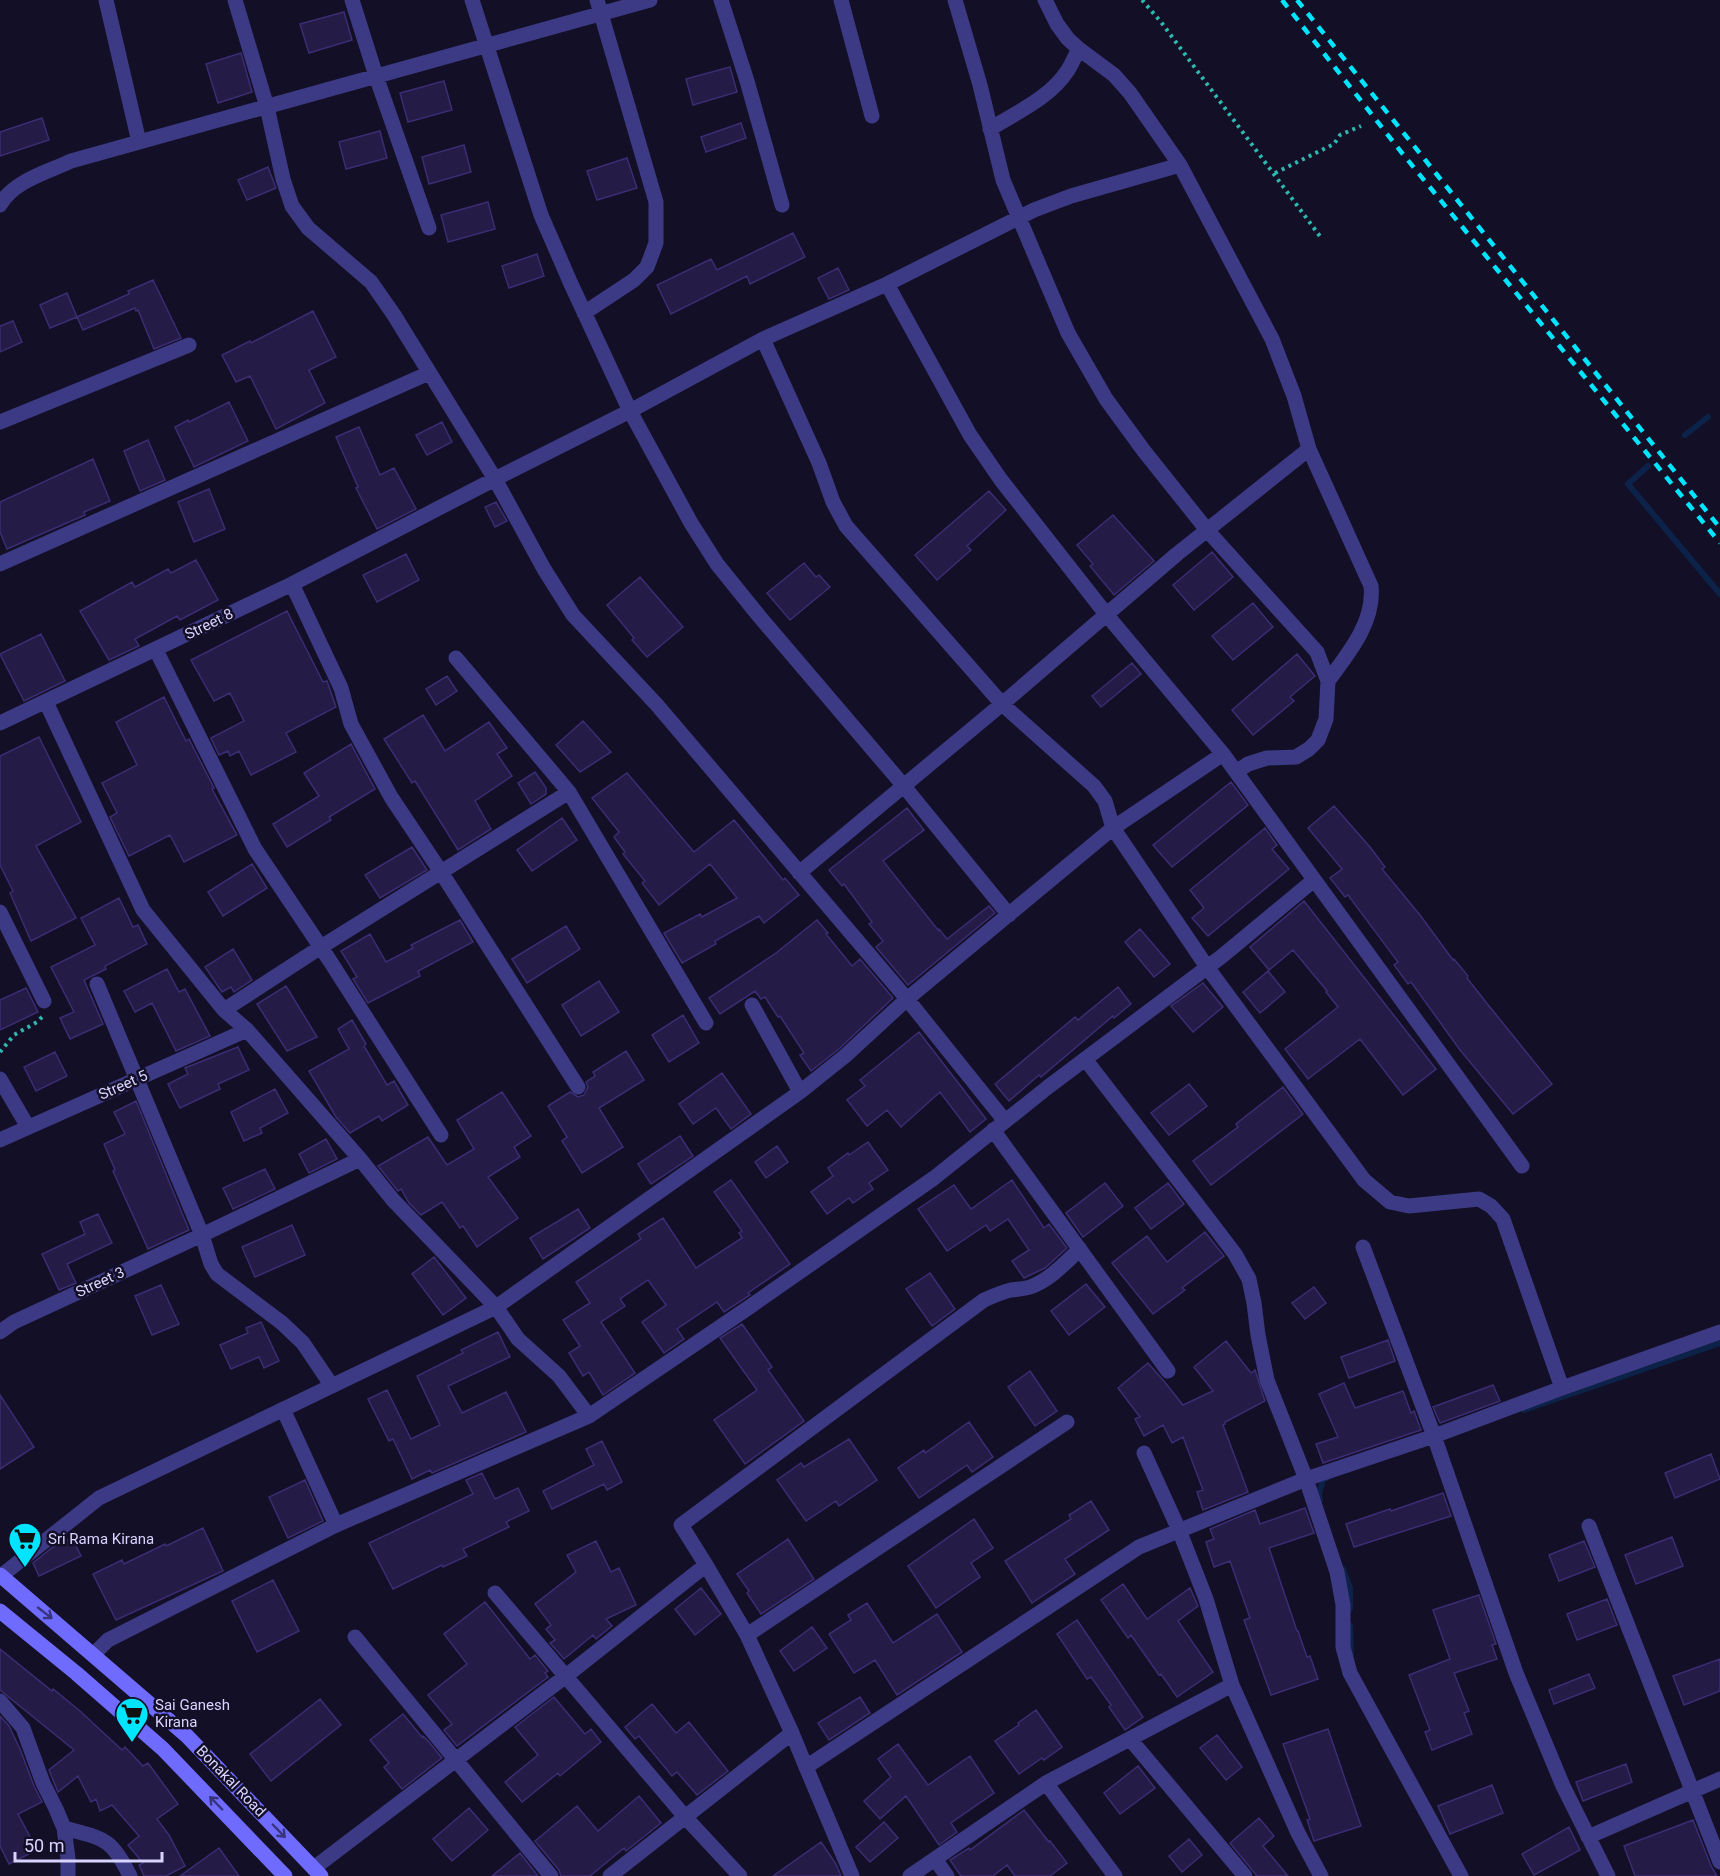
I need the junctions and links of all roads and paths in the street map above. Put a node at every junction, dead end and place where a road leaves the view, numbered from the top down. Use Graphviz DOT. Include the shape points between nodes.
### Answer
graph roads {
  1 [pos="106,0"];
  2 [pos="235,0"];
  3 [pos="352,0"];
  4 [pos="472,0"];
  5 [pos="650,0"];
  6 [pos="721,0"];
  7 [pos="841,0"];
  8 [pos="955,0"];
  9 [pos="1045,0"];
  10 [pos="1142,0"];
  11 [pos="599,7"];
  12 [pos="486,46"];
  13 [pos="1079,50"];
  14 [pos="376,76"];
  15 [pos="267,107"];
  16 [pos="872,116"];
  17 [pos="1360,126"];
  18 [pos="990,129"];
  19 [pos="139,142"];
  20 [pos="1180,165"];
  21 [pos="1275,174"];
  22 [pos="2,197"];
  23 [pos="782,205"];
  24 [pos="1019,218"];
  25 [pos="429,228"];
  26 [pos="1322,239"];
  27 [pos="886,284"];
  28 [pos="584,314"];
  29 [pos="763,339"];
  30 [pos="189,345"];
  31 [pos="429,373"];
  32 [pos="630,411"];
  33 [pos="0,422"];
  34 [pos="1309,449"];
  35 [pos="495,479"];
  36 [pos="1207,530"];
  37 [pos="0,564"];
  38 [pos="292,584"];
  39 [pos="1106,614"];
  40 [pos="156,650"];
  41 [pos="456,658"];
  42 [pos="1328,681"];
  43 [pos="46,702"];
  44 [pos="1002,704"];
  45 [pos="0,723"];
  46 [pos="1223,754"];
  47 [pos="1236,772"];
  48 [pos="903,785"];
  49 [pos="569,792"];
  50 [pos="1113,828"];
  51 [pos="441,872"];
  52 [pos="799,873"];
  53 [pos="1314,880"];
  54 [pos="0,912"];
  55 [pos="1009,915"];
  56 [pos="321,947"];
  57 [pos="1207,967"];
  58 [pos="97,984"];
  59 [pos="907,999"];
  60 [pos="44,1001"];
  61 [pos="752,1005"];
  62 [pos="224,1010"];
  63 [pos="706,1023"];
  64 [pos="247,1030"];
  65 [pos="0,1052"];
  66 [pos="1085,1059"];
  67 [pos="137,1078"];
  68 [pos="0,1079"];
  69 [pos="578,1087"];
  70 [pos="800,1092"];
  71 [pos="999,1126"];
  72 [pos="28,1127"];
  73 [pos="441,1136"];
  74 [pos="0,1140"];
  75 [pos="360,1159"];
  76 [pos="1522,1166"];
  77 [pos="202,1235"];
  78 [pos="1363,1247"];
  79 [pos="1080,1249"];
  80 [pos="496,1307"];
  81 [pos="0,1332"];
  82 [pos="1720,1332"];
  83 [pos="1168,1371"];
  84 [pos="332,1386"];
  85 [pos="1562,1388"];
  86 [pos="283,1409"];
  87 [pos="589,1416"];
  88 [pos="1067,1422"];
  89 [pos="1435,1439"];
  90 [pos="1144,1454"];
  91 [pos="1306,1479"];
  92 [pos="336,1525"];
  93 [pos="1589,1526"];
  94 [pos="1179,1530"];
  95 [pos="706,1565"];
  96 [pos="1,1576"];
  97 [pos="495,1593"];
  98 [pos="2,1616"];
  99 [pos="747,1635"];
  100 [pos="355,1637"];
  101 [pos="94,1654"];
  102 [pos="566,1676"];
  103 [pos="1232,1685"];
  104 [pos="0,1701"];
  105 [pos="792,1733"];
  106 [pos="1130,1739"];
  107 [pos="456,1760"];
  108 [pos="806,1767"];
  109 [pos="1720,1779"];
  110 [pos="1047,1783"];
  111 [pos="1692,1790"];
  112 [pos="686,1818"];
  113 [pos="64,1828"];
  114 [pos="1588,1837"];
  115 [pos="935,1859"];
  116 [pos="1720,1862"];
  117 [pos="317,1872"];
  118 [pos="68,1876"];
  119 [pos="130,1876"];
  120 [pos="285,1876"];
  121 [pos="551,1876"];
  122 [pos="610,1876"];
  123 [pos="740,1876"];
  124 [pos="852,1876"];
  125 [pos="910,1876"];
  126 [pos="947,1876"];
  127 [pos="1115,1876"];
  128 [pos="1245,1876"];
  129 [pos="1321,1876"];
  130 [pos="1461,1876"];
  131 [pos="1608,1876"];
  1 -- 19 [label="street"];
  2 -- 15 [label="street"];
  3 -- 14 [label="street"];
  4 -- 12 [label="street"];
  5 -- 11 [label="street"];
  6 -- 23 [label="street"];
  7 -- 16 [label="street"];
  8 -- 18 [label="street"];
  9 -- 13 [label="street"];
  10 -- 21 [label="path"];
  11 -- 12 [label="street"];
  11 -- 28 [label="street" via="656,202 656,243 647,267 634,280"];
  12 -- 14 [label="street"];
  12 -- 28 [label="street" via="541,215"];
  13 -- 18 [label="street" via="1057,84"];
  13 -- 20 [label="street" via="1114,75 1130,93"];
  14 -- 15 [label="street"];
  14 -- 25 [label="street"];
  15 -- 19 [label="street"];
  15 -- 31 [label="street" via="292,206 308,228 371,282"];
  17 -- 21 [label="path"];
  18 -- 24 [label="street" via="1003,180"];
  19 -- 22 [label="street" via="71,161"];
  20 -- 24 [label="street, Street 8" via="1071,196"];
  20 -- 34 [label="street" via="1272,339"];
  21 -- 26 [label="path"];
  24 -- 27 [label="street, Street 8"];
  24 -- 36 [label="street" via="1068,333 1106,399"];
  27 -- 29 [label="street, Street 8"];
  27 -- 39 [label="street" via="970,435"];
  28 -- 32 [label="street"];
  29 -- 32 [label="street, Street 8"];
  29 -- 44 [label="street" via="846,526"];
  30 -- 33 [label="street"];
  31 -- 35 [label="street"];
  31 -- 37 [label="street"];
  32 -- 35 [label="street, Street 8"];
  32 -- 48 [label="street" via="717,564"];
  34 -- 36 [label="street"];
  34 -- 42 [label="street" via="1372,593 1354,647"];
  35 -- 38 [label="street, Street 8"];
  35 -- 52 [label="street" via="573,615 657,705"];
  36 -- 39 [label="street"];
  36 -- 42 [label="street" via="1317,652"];
  38 -- 40 [label="street, Street 8"];
  38 -- 51 [label="street" via="341,688 351,724 390,797"];
  39 -- 44 [label="street"];
  39 -- 46 [label="street"];
  40 -- 43 [label="street, Street 8"];
  40 -- 56 [label="street" via="255,849"];
  41 -- 49 [label="street"];
  42 -- 47 [label="street" via="1326,718 1318,740 1309,749 1296,757 1267,758"];
  43 -- 45 [label="street, Street 8"];
  43 -- 62 [label="street" via="143,910"];
  44 -- 48 [label="street"];
  44 -- 50 [label="street" via="1094,786 1105,801"];
  46 -- 47 [label="street"];
  46 -- 50 [label="street"];
  47 -- 53 [label="street"];
  48 -- 52 [label="street"];
  48 -- 55 [label="street"];
  49 -- 51 [label="street"];
  49 -- 63 [label="street"];
  50 -- 55 [label="street"];
  50 -- 57 [label="street"];
  51 -- 56 [label="street"];
  51 -- 69 [label="street"];
  52 -- 59 [label="street"];
  53 -- 57 [label="street"];
  53 -- 76 [label="street"];
  54 -- 60 [label="street"];
  55 -- 59 [label="street"];
  56 -- 62 [label="street"];
  56 -- 73 [label="street"];
  57 -- 66 [label="street"];
  57 -- 85 [label="street" via="1376,1192 1390,1202 1409,1206 1479,1199 1503,1219"];
  58 -- 67 [label="street"];
  59 -- 70 [label="street"];
  59 -- 71 [label="street"];
  60 -- 65 [label="path" via="45,1013 37,1023 14,1035"];
  61 -- 70 [label="street"];
  62 -- 64 [label="street"];
  64 -- 67 [label="street, Street 5"];
  64 -- 75 [label="street"];
  66 -- 71 [label="street"];
  66 -- 91 [label="street" via="1210,1220 1249,1279 1267,1380"];
  67 -- 72 [label="street, Street 5"];
  67 -- 77 [label="street"];
  68 -- 72 [label="street"];
  70 -- 80 [label="street"];
  71 -- 79 [label="street"];
  71 -- 87 [label="street" via="934,1178"];
  72 -- 74 [label="street, Street 5"];
  75 -- 77 [label="street, Street 3"];
  75 -- 80 [label="street" via="393,1200"];
  77 -- 81 [label="street, Street 3"];
  77 -- 84 [label="street" via="217,1274 303,1343"];
  78 -- 89 [label="street"];
  79 -- 83 [label="street"];
  79 -- 95 [label="street" via="1041,1282 984,1300 681,1524"];
  80 -- 84 [label="street"];
  80 -- 87 [label="street" via="518,1339 559,1376"];
  82 -- 85 [label="street"];
  84 -- 86 [label="street"];
  85 -- 89 [label="street"];
  86 -- 92 [label="street"];
  86 -- 96 [label="street" via="99,1498"];
  87 -- 92 [label="street"];
  88 -- 99 [label="street"];
  89 -- 91 [label="street"];
  89 -- 114 [label="street" via="1516,1673"];
  90 -- 94 [label="street"];
  91 -- 94 [label="street"];
  91 -- 130 [label="street" via="1337,1572 1343,1605 1343,1647 1350,1673"];
  92 -- 101 [label="street" via="108,1640"];
  93 -- 111 [label="street"];
  94 -- 103 [label="street" via="1206,1599"];
  94 -- 108 [label="street" via="1138,1547"];
  95 -- 99 [label="street"];
  95 -- 102 [label="street"];
  96 -- 101 [label="main road, Bonakal Road, one-way"];
  97 -- 102 [label="street"];
  120 -- 98 [label="main road, Bonakal Road, one-way" via="163,1749 76,1673"];
  99 -- 105 [label="street"];
  100 -- 107 [label="street"];
  101 -- 117 [label="main road, Bonakal Road, one-way" via="187,1736"];
  102 -- 107 [label="street"];
  102 -- 112 [label="street"];
  103 -- 106 [label="street"];
  103 -- 129 [label="street"];
  104 -- 113 [label="street" via="23,1728"];
  105 -- 108 [label="street"];
  105 -- 112 [label="street"];
  106 -- 110 [label="street"];
  106 -- 128 [label="street"];
  107 -- 117 [label="street"];
  107 -- 121 [label="street"];
  108 -- 124 [label="street"];
  109 -- 111 [label="street"];
  110 -- 115 [label="street"];
  110 -- 127 [label="street"];
  111 -- 114 [label="street"];
  111 -- 116 [label="street"];
  112 -- 122 [label="street"];
  112 -- 123 [label="street"];
  113 -- 118 [label="street"];
  113 -- 119 [label="street" via="112,1845"];
  114 -- 131 [label="street"];
  115 -- 125 [label="street"];
  115 -- 126 [label="street"];
}
